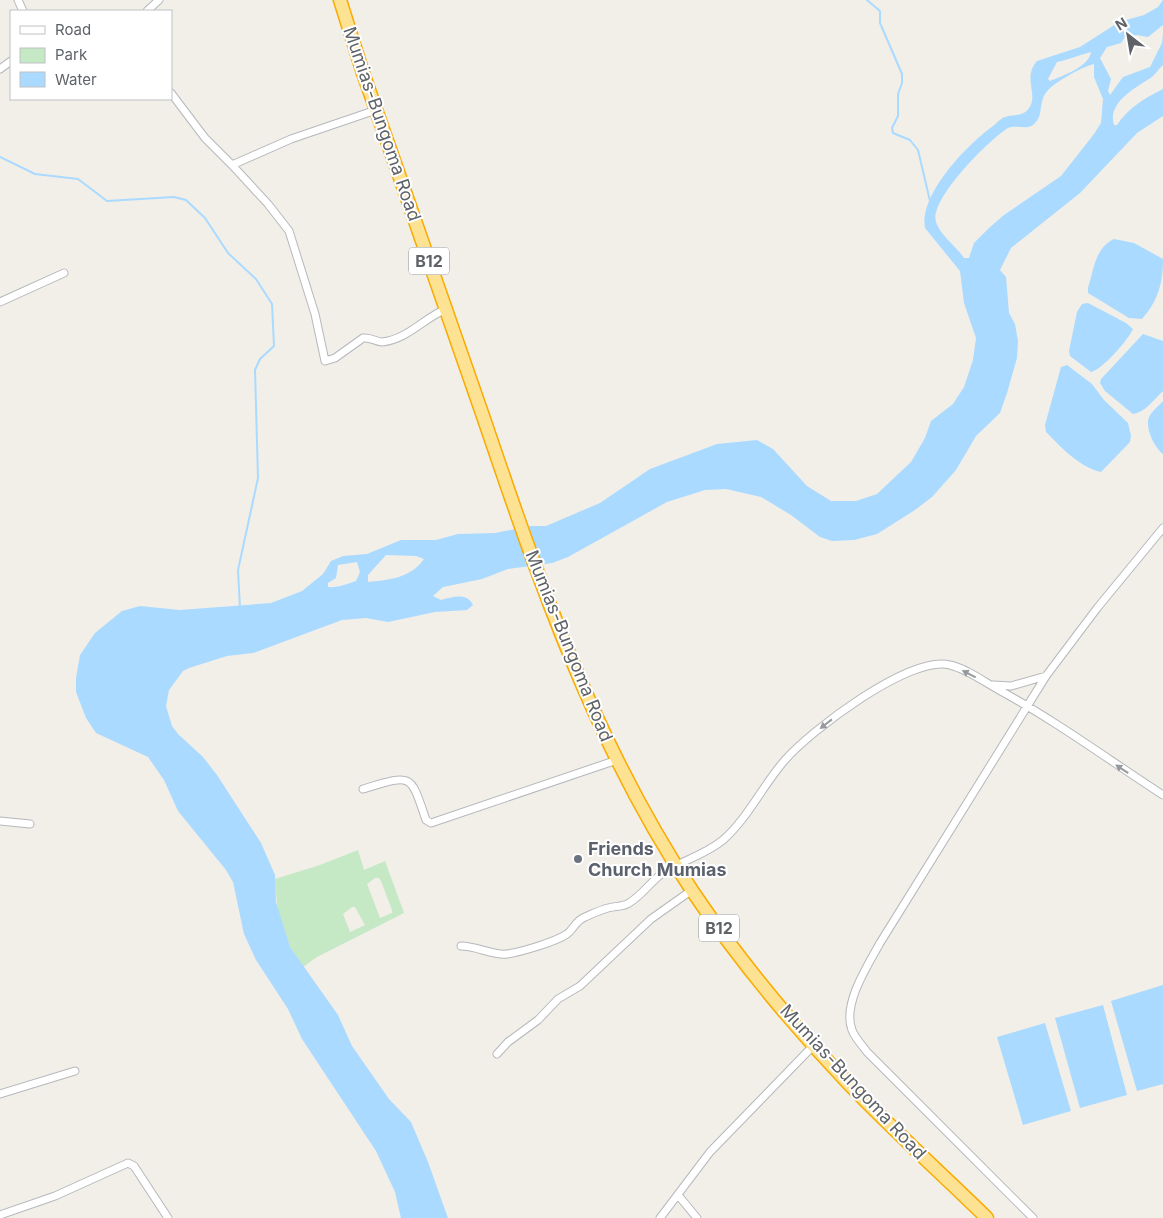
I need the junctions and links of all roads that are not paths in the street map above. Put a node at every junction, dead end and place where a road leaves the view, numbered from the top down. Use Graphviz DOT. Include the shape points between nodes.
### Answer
graph roads {
  1 [pos="159,0"];
  2 [pos="340,0"];
  3 [pos="149,10"];
  4 [pos="172,94"];
  5 [pos="376,110"];
  6 [pos="232,165"];
  7 [pos="64,272"];
  8 [pos="0,302"];
  9 [pos="446,309"];
  10 [pos="1163,528"];
  11 [pos="1046,676"];
  12 [pos="990,685"];
  13 [pos="1028,706"];
  14 [pos="617,760"];
  15 [pos="363,788"];
  16 [pos="1163,795"];
  17 [pos="0,821"];
  18 [pos="30,824"];
  19 [pos="676,866"];
  20 [pos="692,890"];
  21 [pos="461,946"];
  22 [pos="813,1046"];
  23 [pos="498,1054"];
  24 [pos="75,1071"];
  25 [pos="0,1094"];
  26 [pos="678,1195"];
  27 [pos="0,1216"];
  28 [pos="168,1218"];
  29 [pos="660,1218"];
  30 [pos="697,1218"];
  31 [pos="987,1218"];
  32 [pos="1032,1218"];
  1 -- 3 [label="street"];
  2 -- 5 [label="highway, Mumias-Bungoma Road / B12"];
  4 -- 6 [label="street"];
  5 -- 6 [label="street" via="291,139"];
  5 -- 9 [label="highway, Mumias-Bungoma Road / B12"];
  6 -- 9 [label="street" via="289,231 315,314 325,361 335,358 363,338 380,342 409,333"];
  7 -- 8 [label="street"];
  9 -- 14 [label="highway, Mumias-Bungoma Road / B12" via="539,577 585,694"];
  10 -- 11 [label="street"];
  11 -- 12 [label="street" via="1011,686"];
  11 -- 13 [label="street"];
  12 -- 13 [label="street"];
  12 -- 19 [label="street, one-way" via="950,665 938,663 908,671 883,685 828,722 787,757 740,821 721,841"];
  16 -- 13 [label="street, one-way"];
  13 -- 32 [label="street" via="880,943 860,982 849,1016 855,1037 867,1052"];
  14 -- 15 [label="street" via="431,823 426,820 414,784 408,780"];
  14 -- 19 [label="highway, Mumias-Bungoma Road / B12"];
  17 -- 18 [label="street"];
  19 -- 20 [label="highway, Mumias-Bungoma Road / B12"];
  19 -- 21 [label="street" via="654,879 627,904 580,919 569,932 551,942 506,954 476,946"];
  20 -- 22 [label="highway, Mumias-Bungoma Road / B12"];
  20 -- 23 [label="street" via="651,919 583,983 558,999"];
  22 -- 26 [label="street" via="710,1152"];
  22 -- 31 [label="highway, Mumias-Bungoma Road / B12"];
  24 -- 25 [label="street"];
  26 -- 29 [label="street"];
  26 -- 30 [label="street"];
  27 -- 28 [label="street" via="128,1163 134,1166"];
}
